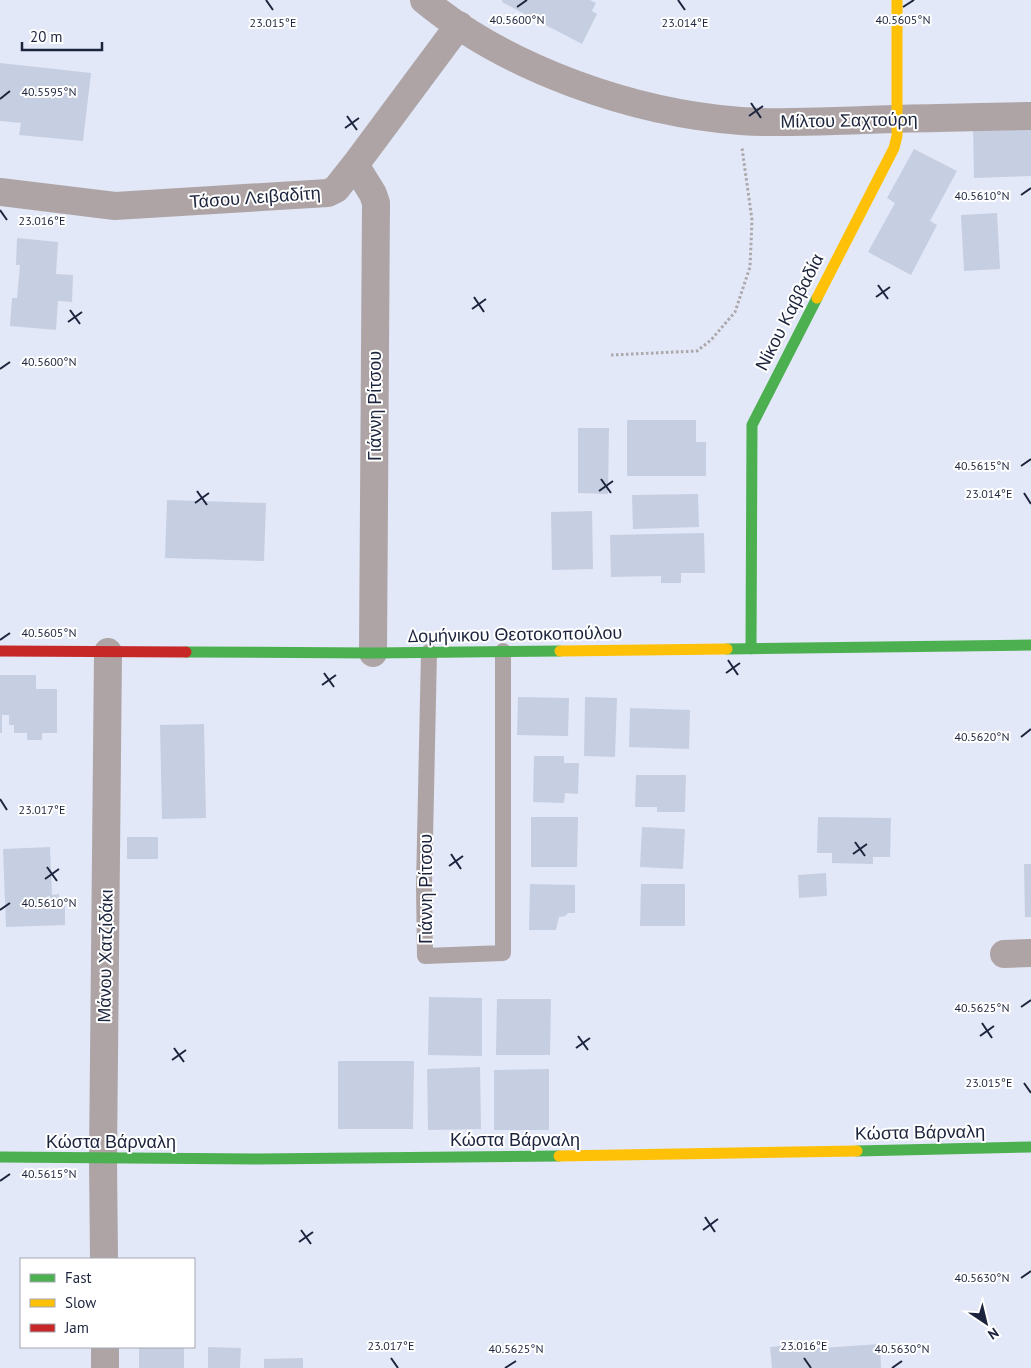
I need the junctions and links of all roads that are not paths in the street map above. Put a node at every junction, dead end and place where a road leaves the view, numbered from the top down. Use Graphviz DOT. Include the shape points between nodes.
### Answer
graph roads {
  1 [pos="424,0"];
  2 [pos="898,0"];
  3 [pos="459,25"];
  4 [pos="1031,116"];
  5 [pos="897,119"];
  6 [pos="355,165"];
  7 [pos="0,192"];
  8 [pos="1031,645"];
  9 [pos="751,649"];
  10 [pos="0,650"];
  11 [pos="503,651"];
  12 [pos="108,652"];
  13 [pos="429,652"];
  14 [pos="373,653"];
  15 [pos="1031,953"];
  16 [pos="1004,954"];
  17 [pos="1031,1147"];
  18 [pos="0,1157"];
  19 [pos="103,1159"];
  20 [pos="104,1258"];
  21 [pos="105,1348"];
  22 [pos="105,1368"];
  1 -- 3 [label="street, Μίλτου Σαχτούρη"];
  2 -- 5 [label="street, Νίκου Καββαδία"];
  3 -- 5 [label="street, Μίλτου Σαχτούρη" via="533,66 595,91 659,108 738,120"];
  3 -- 6 [label="street, Τάσου Λειβαδίτη"];
  4 -- 5 [label="street, Μίλτου Σαχτούρη"];
  5 -- 9 [label="street, Νίκου Καββαδία" via="894,148 752,425"];
  6 -- 7 [label="street, Τάσου Λειβαδίτη" via="336,189 317,195 114,206"];
  6 -- 14 [label="street, Γιάννη Ρίτσου" via="376,203"];
  8 -- 9 [label="street, Δομήνικου Θεοτοκοπούλου"];
  9 -- 11 [label="street, Δομήνικου Θεοτοκοπούλου"];
  10 -- 12 [label="street, Δομήνικου Θεοτοκοπούλου"];
  11 -- 13 [label="street, Δομήνικου Θεοτοκοπούλου"];
  11 -- 13 [label="lane, Γιάννη Ρίτσου" via="503,953 425,956"];
  12 -- 14 [label="street, Δομήνικου Θεοτοκοπούλου"];
  12 -- 19 [label="street, Μάνου Χατζιδάκι"];
  13 -- 14 [label="street, Δομήνικου Θεοτοκοπούλου"];
  15 -- 16 [label="street"];
  17 -- 19 [label="street, Κώστα Βάρναλη" via="600,1156"];
  18 -- 19 [label="street, Κώστα Βάρναλη"];
  19 -- 20 [label="street, Μάνου Χατζιδάκι"];
  21 -- 22 [label="street"];
}
